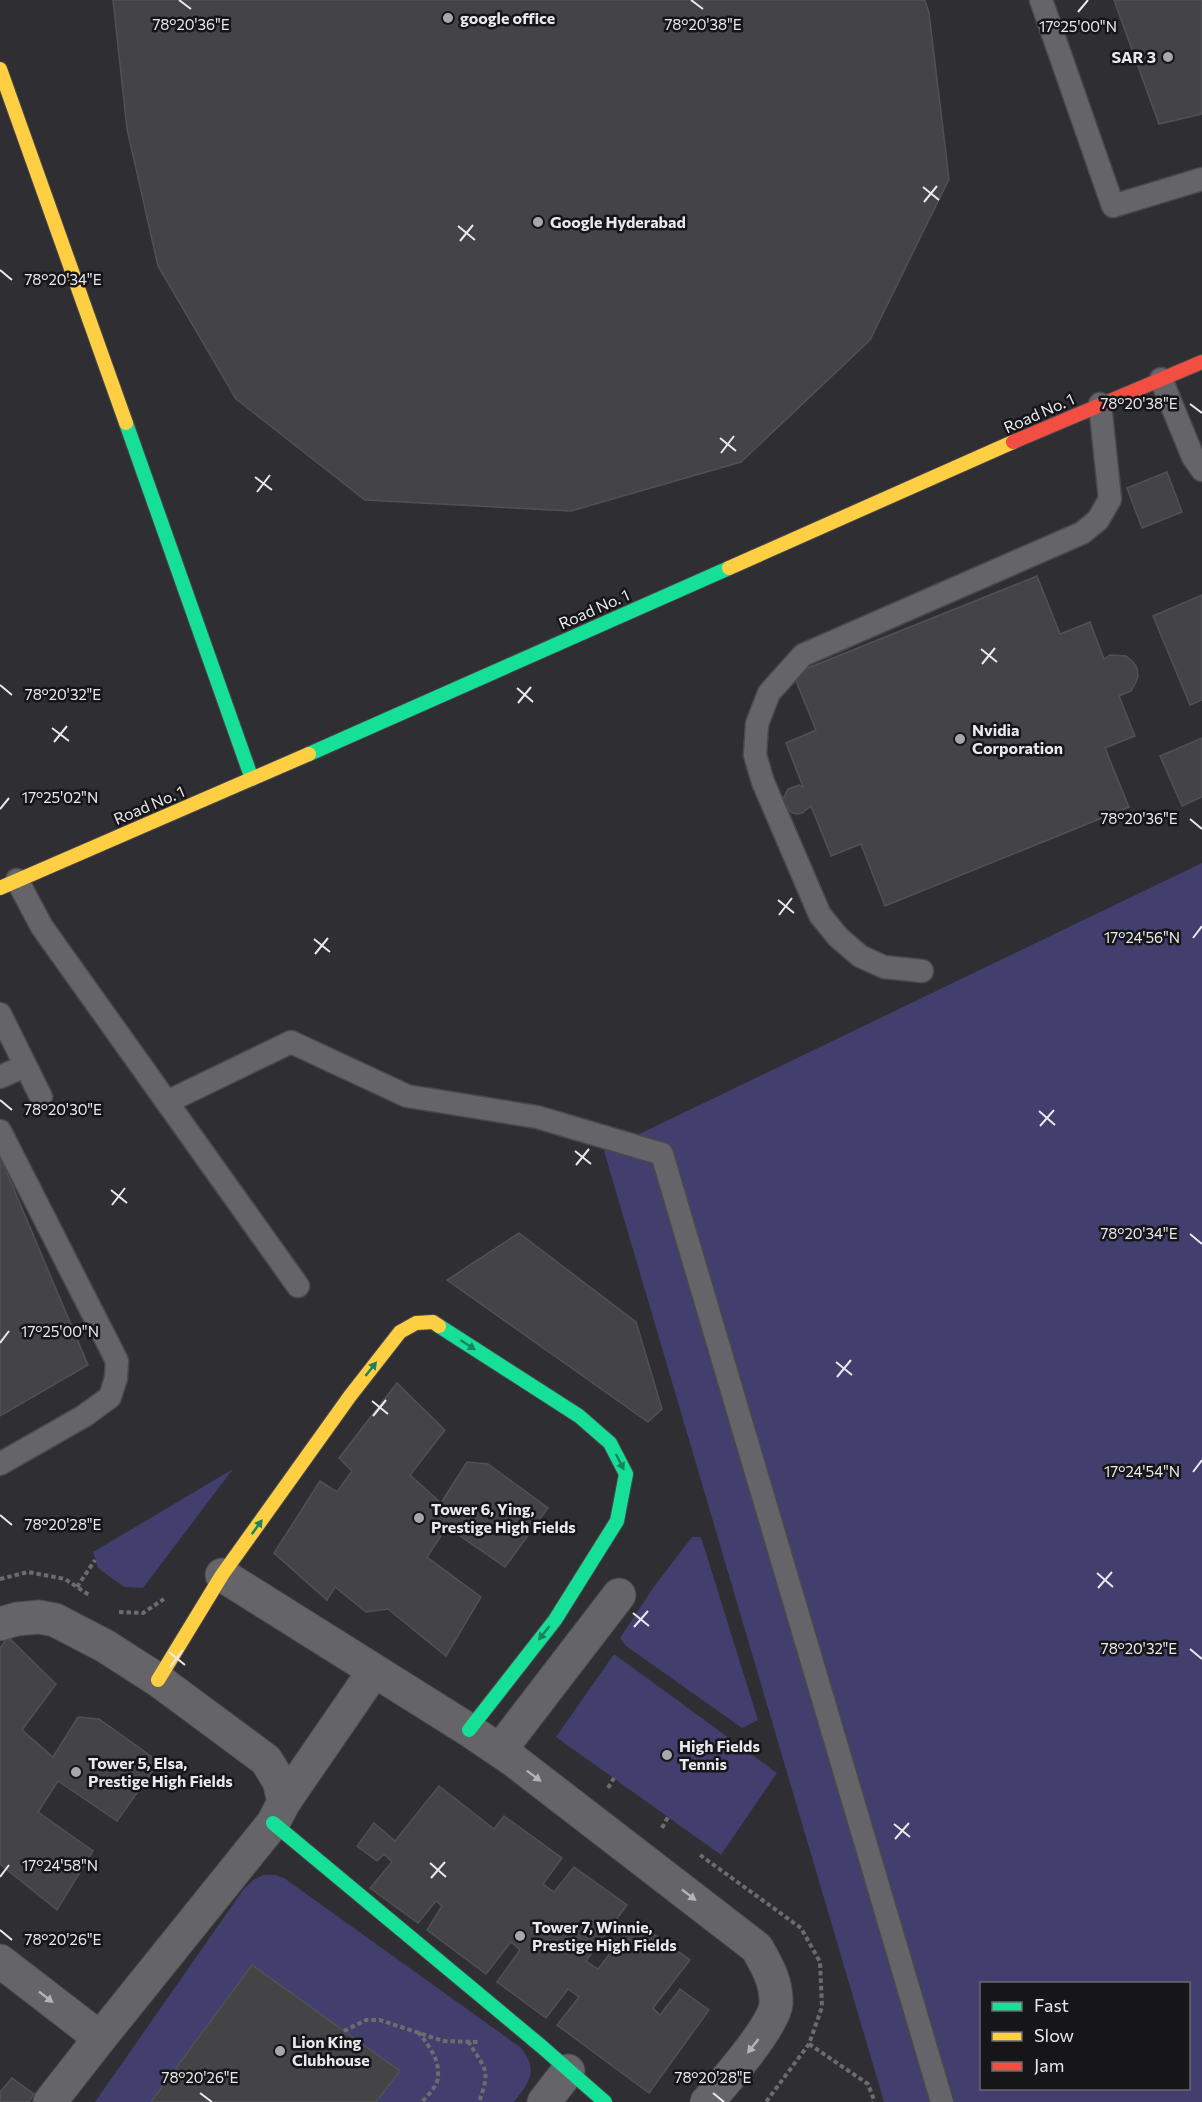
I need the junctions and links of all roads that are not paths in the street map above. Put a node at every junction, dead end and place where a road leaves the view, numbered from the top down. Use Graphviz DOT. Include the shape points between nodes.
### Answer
graph roads {
  1 [pos="1041,0"];
  2 [pos="0,69"];
  3 [pos="1202,179"];
  4 [pos="1202,362"];
  5 [pos="1161,379"];
  6 [pos="1100,404"];
  7 [pos="1202,470"];
  8 [pos="252,779"];
  9 [pos="8,884"];
  10 [pos="921,971"];
  11 [pos="0,1014"];
  12 [pos="25,1066"];
  13 [pos="0,1077"];
  14 [pos="41,1097"];
  15 [pos="167,1102"];
  16 [pos="0,1131"];
  17 [pos="298,1286"];
  18 [pos="0,1464"];
  19 [pos="222,1575"];
  20 [pos="619,1595"];
  21 [pos="0,1624"];
  22 [pos="374,1671"];
  23 [pos="158,1680"];
  24 [pos="470,1730"];
  25 [pos="500,1750"];
  26 [pos="279,1813"];
  27 [pos="0,1961"];
  28 [pos="100,2038"];
  29 [pos="568,2071"];
  30 [pos="50,2102"];
  31 [pos="544,2102"];
  32 [pos="605,2102"];
  33 [pos="707,2102"];
  34 [pos="942,2102"];
  1 -- 3 [label="lane" via="1113,206"];
  2 -- 8 [label="street"];
  4 -- 5 [label="street, Road No. 1"];
  5 -- 6 [label="street, Road No. 1"];
  5 -- 7 [label="lane"];
  6 -- 8 [label="street, Road No. 1"];
  6 -- 10 [label="lane" via="1110,499 1098,520 1082,533 803,654 769,693 757,724 755,755 763,782 820,915 860,956 884,967"];
  8 -- 9 [label="street, Road No. 1"];
  9 -- 15 [label="lane"];
  11 -- 12 [label="lane"];
  12 -- 13 [label="lane"];
  12 -- 14 [label="lane"];
  15 -- 17 [label="lane"];
  15 -- 34 [label="lane" via="291,1042 407,1096 537,1117 662,1154"];
  16 -- 18 [label="lane" via="117,1361 110,1397"];
  19 -- 22 [label="street"];
  19 -- 23 [label="street"];
  19 -- 24 [label="street, one-way" via="400,1332 416,1323 432,1322 579,1416 610,1443 626,1474 617,1521 555,1620"];
  20 -- 25 [label="street"];
  21 -- 23 [label="street" via="39,1617 55,1620"];
  22 -- 24 [label="street"];
  22 -- 26 [label="street"];
  23 -- 26 [label="street" via="266,1760 279,1781"];
  24 -- 25 [label="street"];
  25 -- 33 [label="street, one-way" via="757,1948 773,1975 777,2006 759,2039"];
  26 -- 28 [label="street"];
  26 -- 29 [label="street"];
  27 -- 28 [label="street, one-way"];
  28 -- 30 [label="street"];
  29 -- 31 [label="street"];
  29 -- 32 [label="street"];
}
